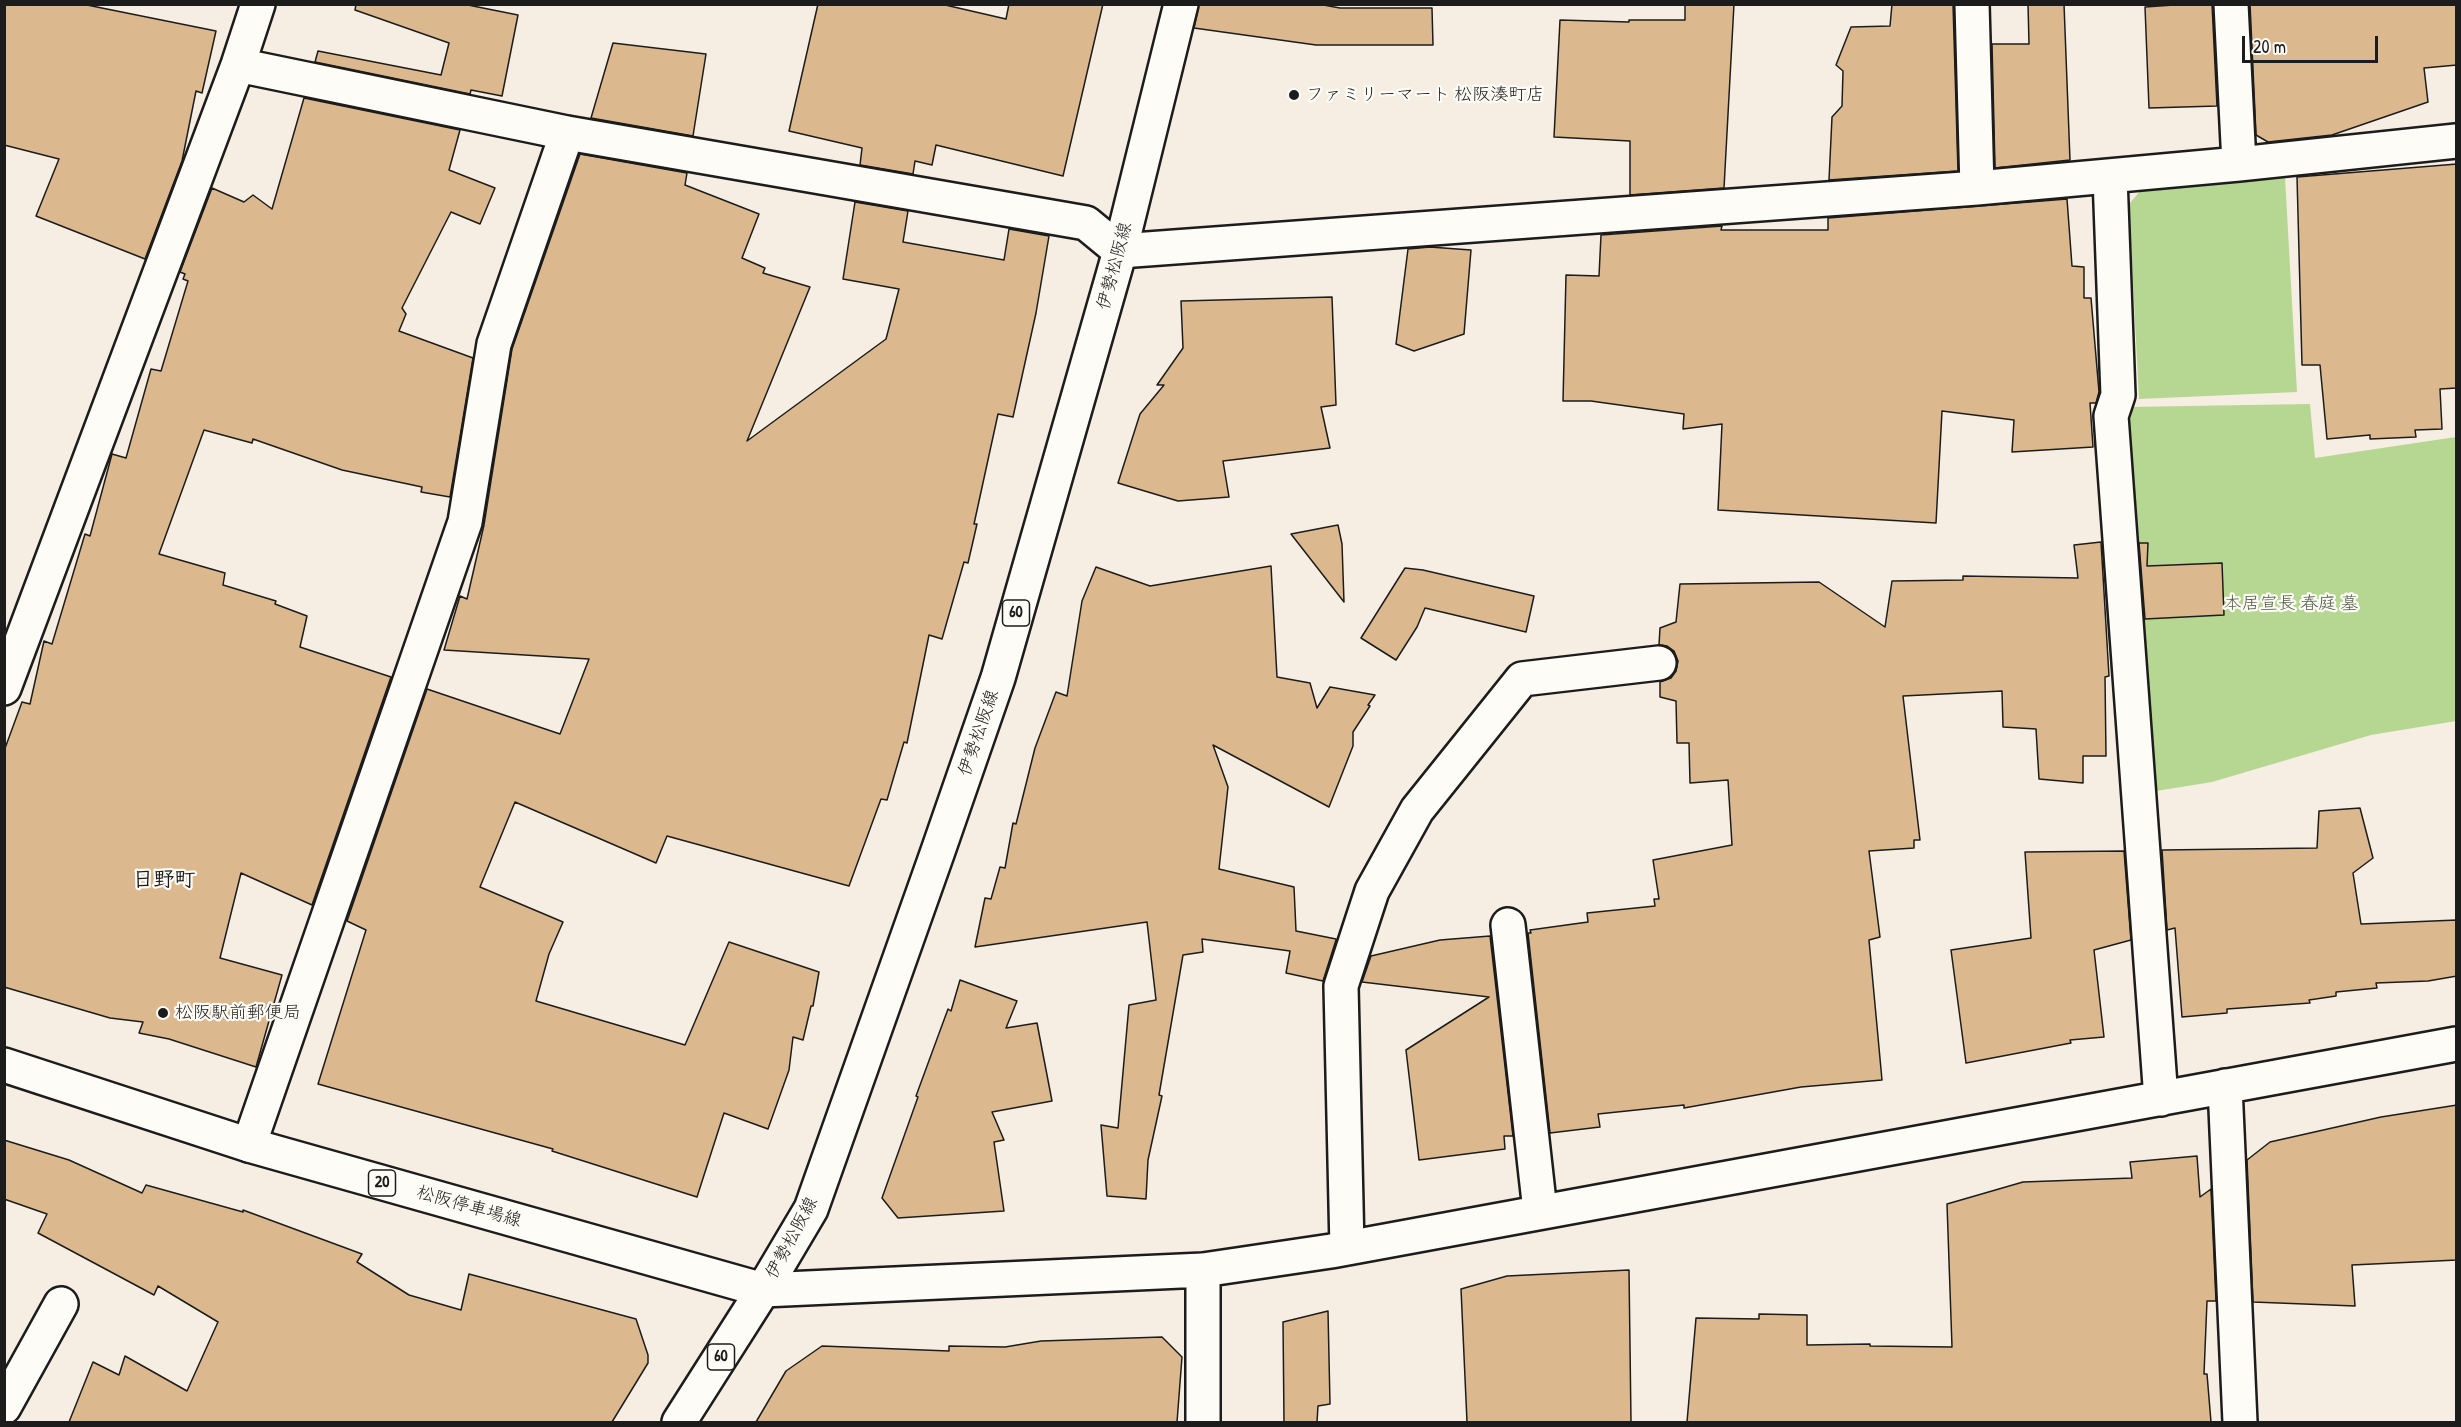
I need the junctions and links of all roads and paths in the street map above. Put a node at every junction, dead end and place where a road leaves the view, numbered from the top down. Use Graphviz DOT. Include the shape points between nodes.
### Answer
graph roads {
  1 [pos="258,4"];
  2 [pos="1181,4"];
  3 [pos="1972,4"];
  4 [pos="2230,4"];
  5 [pos="238,65"];
  6 [pos="567,133"];
  7 [pos="2457,141"];
  8 [pos="2239,164"];
  9 [pos="2110,177"];
  10 [pos="1977,188"];
  11 [pos="1120,251"];
  12 [pos="1659,663"];
  13 [pos="4,688"];
  14 [pos="1508,925"];
  15 [pos="2457,1044"];
  16 [pos="4,1065"];
  17 [pos="2225,1086"];
  18 [pos="2161,1100"];
  19 [pos="249,1145"];
  20 [pos="1540,1211"];
  21 [pos="1347,1248"];
  22 [pos="1203,1270"];
  23 [pos="764,1290"];
  24 [pos="61,1304"];
  25 [pos="4,1407"];
  26 [pos="679,1422"];
  27 [pos="1203,1422"];
  28 [pos="2240,1422"];
  1 -- 5 [label="street"];
  2 -- 11 [label="street, 伊勢松阪線 / 60"];
  3 -- 10 [label="street"];
  4 -- 8 [label="street"];
  5 -- 6 [label="street"];
  5 -- 13 [label="street"];
  6 -- 11 [label="street" via="1086,223"];
  6 -- 19 [label="street" via="494,344 465,522"];
  7 -- 8 [label="street"];
  8 -- 9 [label="street"];
  9 -- 10 [label="street"];
  9 -- 18 [label="street" via="2118,395 2111,416"];
  10 -- 11 [label="street"];
  11 -- 23 [label="street, 伊勢松阪線 / 60" via="994,689 811,1209"];
  12 -- 21 [label="street" via="1522,679 1416,810 1372,891 1341,986"];
  14 -- 20 [label="street"];
  15 -- 17 [label="street, 松阪停車場線"];
  16 -- 19 [label="street, 松阪停車場線 / 20"];
  17 -- 18 [label="street, 松阪停車場線"];
  17 -- 28 [label="street"];
  18 -- 20 [label="street, 松阪停車場線"];
  19 -- 23 [label="street, 松阪停車場線 / 20"];
  20 -- 21 [label="street, 松阪停車場線"];
  21 -- 22 [label="street, 松阪停車場線"];
  22 -- 23 [label="street, 松阪停車場線"];
  22 -- 27 [label="street"];
  23 -- 26 [label="street, 伊勢松阪線 / 60"];
  24 -- 25 [label="street"];
}
